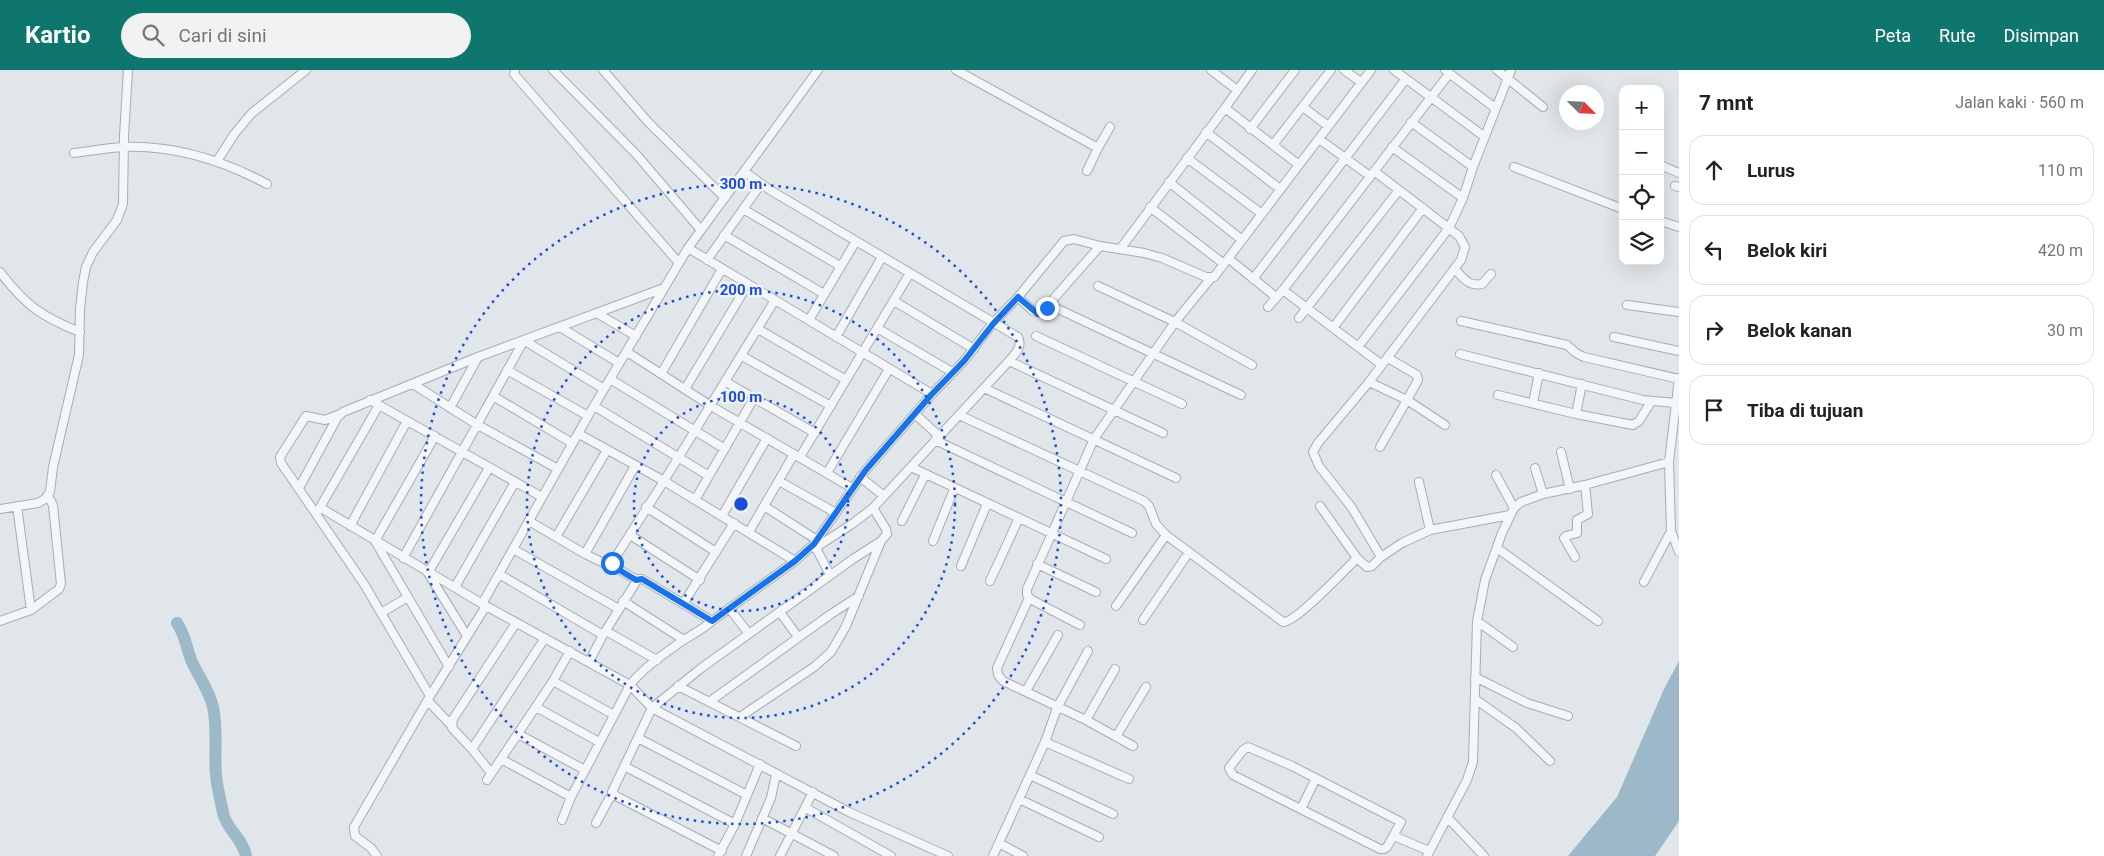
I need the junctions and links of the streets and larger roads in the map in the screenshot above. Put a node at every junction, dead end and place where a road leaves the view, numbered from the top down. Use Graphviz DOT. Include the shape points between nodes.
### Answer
graph roads {
  1 [pos="128,70"];
  2 [pos="306,70"];
  3 [pos="515,70"];
  4 [pos="554,70"];
  5 [pos="603,70"];
  6 [pos="818,70"];
  7 [pos="956,70"];
  8 [pos="1212,70"];
  9 [pos="1252,70"];
  10 [pos="1295,70"];
  11 [pos="1331,70"];
  12 [pos="1344,70"];
  13 [pos="1371,70"];
  14 [pos="1394,70"];
  15 [pos="1497,70"];
  16 [pos="1447,72"];
  17 [pos="1509,74"];
  18 [pos="1405,80"];
  19 [pos="1361,82"];
  20 [pos="1237,90"];
  21 [pos="1430,97"];
  22 [pos="1302,107"];
  23 [pos="1543,107"];
  24 [pos="1225,108"];
  25 [pos="1495,108"];
  26 [pos="1411,122"];
  27 [pos="1328,126"];
  28 [pos="1110,127"];
  29 [pos="1250,129"];
  30 [pos="1206,132"];
  31 [pos="1485,138"];
  32 [pos="1319,139"];
  33 [pos="1273,145"];
  34 [pos="124,147"];
  35 [pos="1392,147"];
  36 [pos="1098,148"];
  37 [pos="74,153"];
  38 [pos="1186,158"];
  39 [pos="1344,158"];
  40 [pos="217,162"];
  41 [pos="1299,165"];
  42 [pos="1473,167"];
  43 [pos="1514,167"];
  44 [pos="1664,167"];
  45 [pos="1087,171"];
  46 [pos="745,172"];
  47 [pos="1679,173"];
  48 [pos="1372,174"];
  49 [pos="1169,182"];
  50 [pos="267,184"];
  51 [pos="761,184"];
  52 [pos="1280,189"];
  53 [pos="1399,190"];
  54 [pos="725,198"];
  55 [pos="1464,198"];
  56 [pos="1150,207"];
  57 [pos="1619,207"];
  58 [pos="1423,208"];
  59 [pos="743,209"];
  60 [pos="1262,214"];
  61 [pos="1664,222"];
  62 [pos="1679,226"];
  63 [pos="1449,228"];
  64 [pos="700,229"];
  65 [pos="724,235"];
  66 [pos="1242,240"];
  67 [pos="856,241"];
  68 [pos="1100,246"];
  69 [pos="688,248"];
  70 [pos="1121,248"];
  71 [pos="882,256"];
  72 [pos="708,260"];
  73 [pos="1226,261"];
  74 [pos="679,263"];
  75 [pos="840,266"];
  76 [pos="722,269"];
  77 [pos="1455,269"];
  78 [pos="0,272"];
  79 [pos="910,273"];
  80 [pos="1491,274"];
  81 [pos="1211,278"];
  82 [pos="1253,279"];
  83 [pos="748,284"];
  84 [pos="1098,286"];
  85 [pos="664,288"];
  86 [pos="1283,290"];
  87 [pos="824,294"];
  88 [pos="1018,297"];
  89 [pos="1276,297"];
  90 [pos="775,300"];
  91 [pos="894,301"];
  92 [pos="1627,305"];
  93 [pos="1268,307"];
  94 [pos="1056,308"];
  95 [pos="1308,308"];
  96 [pos="1679,312"];
  97 [pos="598,314"];
  98 [pos="1299,318"];
  99 [pos="1177,319"];
  100 [pos="809,320"];
  101 [pos="1460,320"];
  102 [pos="993,324"];
  103 [pos="560,327"];
  104 [pos="878,328"];
  105 [pos="1333,328"];
  106 [pos="758,329"];
  107 [pos="80,332"];
  108 [pos="636,336"];
  109 [pos="1036,336"];
  110 [pos="836,337"];
  111 [pos="1614,337"];
  112 [pos="524,342"];
  113 [pos="1358,347"];
  114 [pos="974,349"];
  115 [pos="1679,351"];
  116 [pos="627,352"];
  117 [pos="862,352"];
  118 [pos="1154,354"];
  119 [pos="1460,354"];
  120 [pos="742,356"];
  121 [pos="478,357"];
  122 [pos="1388,358"];
  123 [pos="1008,361"];
  124 [pos="619,363"];
  125 [pos="1382,364"];
  126 [pos="1252,365"];
  127 [pos="889,369"];
  128 [pos="507,370"];
  129 [pos="952,372"];
  130 [pos="1539,373"];
  131 [pos="661,374"];
  132 [pos="610,379"];
  133 [pos="1679,379"];
  134 [pos="846,380"];
  135 [pos="1132,381"];
  136 [pos="726,382"];
  137 [pos="1369,382"];
  138 [pos="413,384"];
  139 [pos="1582,384"];
  140 [pos="984,388"];
  141 [pos="604,389"];
  142 [pos="685,389"];
  143 [pos="1678,392"];
  144 [pos="932,394"];
  145 [pos="1241,394"];
  146 [pos="1498,395"];
  147 [pos="492,396"];
  148 [pos="754,398"];
  149 [pos="370,400"];
  150 [pos="1407,400"];
  151 [pos="1651,402"];
  152 [pos="1532,403"];
  153 [pos="1675,403"];
  154 [pos="1182,404"];
  155 [pos="379,405"];
  156 [pos="594,406"];
  157 [pos="711,406"];
  158 [pos="831,406"];
  159 [pos="450,408"];
  160 [pos="1114,411"];
  161 [pos="340,414"];
  162 [pos="915,414"];
  163 [pos="959,414"];
  164 [pos="1576,414"];
  165 [pos="588,416"];
  166 [pos="407,421"];
  167 [pos="740,422"];
  168 [pos="476,424"];
  169 [pos="1445,425"];
  170 [pos="1672,430"];
  171 [pos="695,431"];
  172 [pos="815,433"];
  173 [pos="1163,433"];
  174 [pos="579,434"];
  175 [pos="434,436"];
  176 [pos="1679,436"];
  177 [pos="767,438"];
  178 [pos="937,438"];
  179 [pos="1094,439"];
  180 [pos="572,443"];
  181 [pos="1380,447"];
  182 [pos="725,449"];
  183 [pos="607,450"];
  184 [pos="461,451"];
  185 [pos="1561,452"];
  186 [pos="797,455"];
  187 [pos="678,459"];
  188 [pos="1669,462"];
  189 [pos="635,466"];
  190 [pos="911,467"];
  191 [pos="490,468"];
  192 [pos="1535,468"];
  193 [pos="558,469"];
  194 [pos="1079,471"];
  195 [pos="827,472"];
  196 [pos="925,475"];
  197 [pos="1496,475"];
  198 [pos="708,476"];
  199 [pos="860,477"];
  200 [pos="1176,478"];
  201 [pos="664,481"];
  202 [pos="779,481"];
  203 [pos="515,482"];
  204 [pos="1419,482"];
  205 [pos="1585,485"];
  206 [pos="299,488"];
  207 [pos="852,488"];
  208 [pos="954,489"];
  209 [pos="1570,489"];
  210 [pos="1543,494"];
  211 [pos="48,496"];
  212 [pos="884,496"];
  213 [pos="542,497"];
  214 [pos="695,500"];
  215 [pos="1065,502"];
  216 [pos="987,504"];
  217 [pos="18,506"];
  218 [pos="764,506"];
  219 [pos="1320,506"];
  220 [pos="1670,506"];
  221 [pos="646,507"];
  222 [pos="873,508"];
  223 [pos="0,509"];
  224 [pos="318,511"];
  225 [pos="1512,511"];
  226 [pos="1679,511"];
  227 [pos="836,513"];
  228 [pos="722,516"];
  229 [pos="1019,518"];
  230 [pos="529,521"];
  231 [pos="902,521"];
  232 [pos="734,523"];
  233 [pos="350,526"];
  234 [pos="1430,530"];
  235 [pos="1671,531"];
  236 [pos="749,532"];
  237 [pos="1052,533"];
  238 [pos="1132,533"];
  239 [pos="630,534"];
  240 [pos="1166,535"];
  241 [pos="556,536"];
  242 [pos="375,541"];
  243 [pos="881,541"];
  244 [pos="933,541"];
  245 [pos="816,544"];
  246 [pos="1497,548"];
  247 [pos="513,549"];
  248 [pos="716,552"];
  249 [pos="1189,552"];
  250 [pos="1679,552"];
  251 [pos="585,554"];
  252 [pos="1381,557"];
  253 [pos="1575,557"];
  254 [pos="403,558"];
  255 [pos="1358,558"];
  256 [pos="1106,559"];
  257 [pos="795,561"];
  258 [pos="1037,564"];
  259 [pos="611,565"];
  260 [pos="961,566"];
  261 [pos="428,572"];
  262 [pos="499,574"];
  263 [pos="830,575"];
  264 [pos="636,580"];
  265 [pos="700,580"];
  266 [pos="990,581"];
  267 [pos="1644,582"];
  268 [pos="455,587"];
  269 [pos="1096,592"];
  270 [pos="859,596"];
  271 [pos="408,597"];
  272 [pos="1029,598"];
  273 [pos="624,601"];
  274 [pos="683,604"];
  275 [pos="484,605"];
  276 [pos="1116,606"];
  277 [pos="729,608"];
  278 [pos="619,609"];
  279 [pos="31,610"];
  280 [pos="780,612"];
  281 [pos="382,613"];
  282 [pos="0,618"];
  283 [pos="1143,620"];
  284 [pos="712,621"];
  285 [pos="1477,621"];
  286 [pos="1598,621"];
  287 [pos="516,623"];
  288 [pos="1080,625"];
  289 [pos="605,633"];
  290 [pos="749,634"];
  291 [pos="1058,635"];
  292 [pos="467,636"];
  293 [pos="798,637"];
  294 [pos="545,638"];
  295 [pos="684,640"];
  296 [pos="1513,647"];
  297 [pos="570,651"];
  298 [pos="1088,651"];
  299 [pos="657,660"];
  300 [pos="589,662"];
  301 [pos="449,667"];
  302 [pos="1115,669"];
  303 [pos="1475,677"];
  304 [pos="553,681"];
  305 [pos="630,685"];
  306 [pos="678,686"];
  307 [pos="1146,687"];
  308 [pos="1026,690"];
  309 [pos="429,698"];
  310 [pos="1475,699"];
  311 [pos="709,702"];
  312 [pos="536,707"];
  313 [pos="652,708"];
  314 [pos="1058,708"];
  315 [pos="614,716"];
  316 [pos="1568,716"];
  317 [pos="740,717"];
  318 [pos="1086,720"];
  319 [pos="451,725"];
  320 [pos="518,734"];
  321 [pos="1116,735"];
  322 [pos="638,738"];
  323 [pos="599,742"];
  324 [pos="1045,742"];
  325 [pos="796,746"];
  326 [pos="1133,746"];
  327 [pos="472,749"];
  328 [pos="501,760"];
  329 [pos="1550,761"];
  330 [pos="760,764"];
  331 [pos="624,766"];
  332 [pos="585,770"];
  333 [pos="776,774"];
  334 [pos="1030,775"];
  335 [pos="1316,778"];
  336 [pos="1129,779"];
  337 [pos="813,792"];
  338 [pos="614,794"];
  339 [pos="747,794"];
  340 [pos="570,797"];
  341 [pos="1019,799"];
  342 [pos="806,808"];
  343 [pos="1301,809"];
  344 [pos="1113,814"];
  345 [pos="1447,817"];
  346 [pos="762,818"];
  347 [pos="562,820"];
  348 [pos="596,823"];
  349 [pos="734,824"];
  350 [pos="791,834"];
  351 [pos="1394,836"];
  352 [pos="1099,837"];
  353 [pos="999,844"];
  354 [pos="720,853"];
  355 [pos="1428,853"];
  356 [pos="377,856"];
  357 [pos="746,856"];
  358 [pos="780,856"];
  359 [pos="834,856"];
  360 [pos="891,856"];
  361 [pos="948,856"];
  362 [pos="993,856"];
  363 [pos="1023,856"];
  364 [pos="1484,856"];
  1 -- 34 [label="street"];
  2 -- 40 [label="street" via="252,113"];
  3 -- 74 [label="street" via="513,74"];
  4 -- 64 [label="street" via="636,154"];
  5 -- 54 [label="street" via="648,122"];
  6 -- 46 [label="street"];
  7 -- 36 [label="street"];
  8 -- 20 [label="street"];
  9 -- 20 [label="street"];
  10 -- 29 [label="street"];
  11 -- 22 [label="street"];
  12 -- 19 [label="street"];
  13 -- 19 [label="street"];
  14 -- 18 [label="street"];
  15 -- 17 [label="street"];
  16 -- 21 [label="street"];
  16 -- 25 [label="street"];
  17 -- 23 [label="street"];
  17 -- 25 [label="street"];
  18 -- 21 [label="street"];
  18 -- 39 [label="street"];
  19 -- 27 [label="street"];
  20 -- 24 [label="street"];
  21 -- 26 [label="street"];
  21 -- 31 [label="street"];
  22 -- 27 [label="street"];
  22 -- 33 [label="street"];
  24 -- 29 [label="street"];
  24 -- 30 [label="street"];
  25 -- 31 [label="street"];
  26 -- 35 [label="street"];
  26 -- 42 [label="street"];
  27 -- 32 [label="street"];
  28 -- 36 [label="street"];
  29 -- 33 [label="street"];
  30 -- 38 [label="street"];
  30 -- 52 [label="street"];
  31 -- 42 [label="street"];
  32 -- 39 [label="street"];
  32 -- 41 [label="street"];
  33 -- 41 [label="street"];
  34 -- 37 [label="street"];
  34 -- 40 [label="street" via="172,149"];
  34 -- 107 [label="street" via="123,204 117,220 86,267"];
  35 -- 48 [label="street"];
  35 -- 55 [label="street"];
  36 -- 45 [label="street"];
  38 -- 49 [label="street"];
  38 -- 60 [label="street"];
  39 -- 48 [label="street"];
  39 -- 82 [label="street"];
  40 -- 50 [label="street"];
  41 -- 52 [label="street"];
  42 -- 55 [label="street"];
  43 -- 57 [label="street"];
  44 -- 47 [label="street"];
  46 -- 51 [label="street"];
  46 -- 54 [label="street"];
  48 -- 53 [label="street"];
  48 -- 86 [label="street"];
  49 -- 56 [label="street"];
  49 -- 66 [label="street"];
  51 -- 59 [label="street"];
  51 -- 67 [label="street"];
  52 -- 60 [label="street"];
  53 -- 58 [label="street"];
  53 -- 95 [label="street"];
  54 -- 64 [label="street"];
  55 -- 63 [label="street"];
  56 -- 70 [label="street"];
  56 -- 73 [label="street"];
  58 -- 63 [label="street"];
  58 -- 105 [label="street"];
  59 -- 65 [label="street"];
  59 -- 75 [label="street"];
  60 -- 66 [label="street"];
  61 -- 62 [label="street"];
  63 -- 77 [label="street" via="1465,245"];
  63 -- 113 [label="street"];
  64 -- 69 [label="street"];
  65 -- 72 [label="street"];
  65 -- 87 [label="street"];
  66 -- 73 [label="street"];
  67 -- 71 [label="street"];
  67 -- 75 [label="street"];
  68 -- 70 [label="street"];
  68 -- 88 [label="street" via="1074,239 1064,241"];
  68 -- 88 [label="street" via="1041,313 1033,311"];
  69 -- 72 [label="street"];
  69 -- 74 [label="street"];
  70 -- 81 [label="street" via="1162,258"];
  71 -- 79 [label="street"];
  71 -- 110 [label="street"];
  72 -- 76 [label="street"];
  73 -- 81 [label="street"];
  73 -- 82 [label="street"];
  74 -- 85 [label="street"];
  75 -- 87 [label="street"];
  76 -- 83 [label="street"];
  76 -- 131 [label="street"];
  77 -- 80 [label="street" via="1474,285 1482,284"];
  77 -- 122 [label="street"];
  78 -- 107 [label="street" via="41,315"];
  79 -- 91 [label="street"];
  79 -- 102 [label="street"];
  81 -- 99 [label="street"];
  82 -- 89 [label="street"];
  83 -- 90 [label="street"];
  83 -- 142 [label="street"];
  84 -- 99 [label="street"];
  85 -- 97 [label="street"];
  85 -- 108 [label="street"];
  86 -- 89 [label="street"];
  86 -- 95 [label="street"];
  87 -- 100 [label="street"];
  88 -- 102 [label="street"];
  89 -- 93 [label="street"];
  90 -- 100 [label="street"];
  90 -- 106 [label="street"];
  91 -- 104 [label="street"];
  91 -- 114 [label="street"];
  92 -- 96 [label="street"];
  94 -- 118 [label="street"];
  95 -- 98 [label="street"];
  95 -- 105 [label="street"];
  97 -- 103 [label="street"];
  97 -- 108 [label="street"];
  99 -- 118 [label="street"];
  99 -- 126 [label="street"];
  100 -- 110 [label="street"];
  101 -- 133 [label="street" via="1568,345 1584,357"];
  102 -- 114 [label="street"];
  102 -- 123 [label="street" via="1018,337 1019,349"];
  103 -- 112 [label="street"];
  103 -- 124 [label="street"];
  104 -- 117 [label="street"];
  104 -- 129 [label="street"];
  105 -- 113 [label="street"];
  106 -- 120 [label="street"];
  106 -- 134 [label="street"];
  107 -- 211 [label="street"];
  108 -- 116 [label="street"];
  109 -- 135 [label="street"];
  110 -- 117 [label="street"];
  111 -- 115 [label="street"];
  112 -- 121 [label="street"];
  112 -- 128 [label="street"];
  112 -- 141 [label="street"];
  113 -- 125 [label="street"];
  114 -- 129 [label="street"];
  116 -- 124 [label="street"];
  116 -- 131 [label="street"];
  117 -- 127 [label="street"];
  117 -- 134 [label="street"];
  118 -- 135 [label="street"];
  118 -- 145 [label="street"];
  119 -- 130 [label="street"];
  120 -- 136 [label="street"];
  120 -- 158 [label="street"];
  121 -- 138 [label="street"];
  121 -- 159 [label="street"];
  122 -- 125 [label="street"];
  122 -- 150 [label="street" via="1417,375 1418,380"];
  123 -- 140 [label="street"];
  123 -- 160 [label="street"];
  124 -- 132 [label="street"];
  125 -- 137 [label="street"];
  127 -- 144 [label="street"];
  127 -- 195 [label="street"];
  128 -- 147 [label="street"];
  128 -- 165 [label="street"];
  129 -- 144 [label="street"];
  130 -- 139 [label="street"];
  130 -- 152 [label="street"];
  131 -- 142 [label="street"];
  132 -- 141 [label="street"];
  132 -- 171 [label="street"];
  133 -- 143 [label="street"];
  134 -- 158 [label="street"];
  135 -- 154 [label="street"];
  135 -- 160 [label="street"];
  136 -- 148 [label="street"];
  136 -- 157 [label="street"];
  137 -- 150 [label="street"];
  137 -- 252 [label="street" via="1313,452"];
  138 -- 149 [label="street"];
  138 -- 159 [label="street"];
  139 -- 151 [label="street"];
  139 -- 164 [label="street"];
  140 -- 163 [label="street"];
  140 -- 179 [label="street"];
  141 -- 156 [label="street"];
  142 -- 157 [label="street"];
  143 -- 153 [label="street"];
  144 -- 162 [label="street"];
  146 -- 152 [label="street"];
  147 -- 168 [label="street"];
  147 -- 180 [label="street"];
  148 -- 167 [label="street"];
  148 -- 172 [label="street"];
  149 -- 155 [label="street"];
  149 -- 161 [label="street"];
  150 -- 169 [label="street"];
  150 -- 181 [label="street"];
  151 -- 153 [label="street"];
  151 -- 164 [label="street" via="1634,425"];
  152 -- 164 [label="street"];
  153 -- 170 [label="street"];
  155 -- 166 [label="street"];
  155 -- 224 [label="street"];
  156 -- 165 [label="street"];
  156 -- 187 [label="street"];
  157 -- 167 [label="street"];
  157 -- 171 [label="street"];
  158 -- 172 [label="street"];
  159 -- 168 [label="street"];
  160 -- 173 [label="street"];
  160 -- 179 [label="street"];
  161 -- 206 [label="street"];
  161 -- 206 [label="street" via="325,420 306,416 293,434 280,461"];
  162 -- 178 [label="street"];
  162 -- 199 [label="street"];
  163 -- 178 [label="street"];
  163 -- 194 [label="street"];
  165 -- 174 [label="street"];
  166 -- 175 [label="street"];
  166 -- 233 [label="street"];
  167 -- 177 [label="street"];
  167 -- 182 [label="street"];
  168 -- 184 [label="street"];
  168 -- 193 [label="street"];
  170 -- 176 [label="street"];
  170 -- 188 [label="street"];
  171 -- 182 [label="street"];
  171 -- 187 [label="street"];
  172 -- 186 [label="street"];
  174 -- 180 [label="street"];
  174 -- 183 [label="street"];
  175 -- 184 [label="street"];
  175 -- 242 [label="street"];
  177 -- 186 [label="street"];
  177 -- 228 [label="street"];
  178 -- 190 [label="street"];
  178 -- 215 [label="street"];
  179 -- 194 [label="street"];
  179 -- 200 [label="street"];
  180 -- 193 [label="street"];
  182 -- 198 [label="street"];
  183 -- 189 [label="street"];
  183 -- 241 [label="street"];
  184 -- 191 [label="street"];
  184 -- 254 [label="street"];
  185 -- 209 [label="street"];
  186 -- 195 [label="street"];
  186 -- 202 [label="street"];
  187 -- 198 [label="street"];
  187 -- 201 [label="street"];
  188 -- 205 [label="street"];
  188 -- 220 [label="street"];
  189 -- 201 [label="street"];
  189 -- 251 [label="street"];
  190 -- 196 [label="street"];
  190 -- 212 [label="street"];
  191 -- 203 [label="street"];
  191 -- 261 [label="street"];
  192 -- 210 [label="street"];
  193 -- 213 [label="street"];
  194 -- 215 [label="street"];
  194 -- 240 [label="street" via="1144,501"];
  195 -- 207 [label="street"];
  196 -- 208 [label="street"];
  196 -- 231 [label="street"];
  197 -- 225 [label="street"];
  198 -- 214 [label="street"];
  199 -- 207 [label="street"];
  199 -- 212 [label="street"];
  201 -- 214 [label="street"];
  201 -- 221 [label="street"];
  202 -- 218 [label="street"];
  202 -- 227 [label="street"];
  203 -- 213 [label="street"];
  203 -- 268 [label="street"];
  204 -- 234 [label="street"];
  205 -- 209 [label="street"];
  205 -- 253 [label="street" via="1588,514 1577,520 1577,533 1564,538"];
  206 -- 224 [label="street"];
  207 -- 227 [label="street"];
  208 -- 216 [label="street"];
  208 -- 244 [label="street"];
  209 -- 210 [label="street"];
  210 -- 225 [label="street" via="1521,502"];
  211 -- 217 [label="street" via="38,502"];
  211 -- 279 [label="street" via="53,504 61,584"];
  212 -- 222 [label="street"];
  213 -- 230 [label="street"];
  214 -- 228 [label="street"];
  215 -- 237 [label="street"];
  215 -- 238 [label="street"];
  216 -- 229 [label="street"];
  216 -- 260 [label="street"];
  217 -- 223 [label="street"];
  217 -- 279 [label="street"];
  218 -- 236 [label="street"];
  218 -- 245 [label="street"];
  219 -- 255 [label="street"];
  220 -- 226 [label="street"];
  220 -- 235 [label="street"];
  221 -- 239 [label="street"];
  221 -- 248 [label="street"];
  222 -- 243 [label="street" via="887,532"];
  222 -- 245 [label="street" via="848,528"];
  224 -- 233 [label="street"];
  224 -- 281 [label="street"];
  225 -- 234 [label="street"];
  225 -- 246 [label="street"];
  227 -- 245 [label="street"];
  228 -- 232 [label="street"];
  229 -- 237 [label="street"];
  229 -- 266 [label="street"];
  230 -- 241 [label="street"];
  230 -- 247 [label="street"];
  232 -- 236 [label="street"];
  232 -- 248 [label="street"];
  233 -- 242 [label="street"];
  234 -- 252 [label="street"];
  235 -- 250 [label="street"];
  235 -- 267 [label="street"];
  236 -- 257 [label="street"];
  237 -- 256 [label="street"];
  237 -- 258 [label="street"];
  239 -- 259 [label="street"];
  239 -- 265 [label="street"];
  240 -- 249 [label="street"];
  240 -- 276 [label="street"];
  241 -- 251 [label="street"];
  242 -- 254 [label="street"];
  242 -- 271 [label="street"];
  243 -- 263 [label="street"];
  243 -- 270 [label="street"];
  245 -- 257 [label="street"];
  245 -- 263 [label="street"];
  246 -- 285 [label="street" via="1485,580"];
  246 -- 286 [label="street"];
  247 -- 262 [label="street"];
  247 -- 278 [label="street"];
  248 -- 265 [label="street"];
  249 -- 255 [label="street" via="1285,622 1290,622"];
  249 -- 283 [label="street"];
  251 -- 259 [label="street"];
  252 -- 255 [label="street" via="1367,567"];
  254 -- 261 [label="street"];
  257 -- 277 [label="street"];
  258 -- 269 [label="street"];
  258 -- 272 [label="street" via="1027,589"];
  259 -- 264 [label="street"];
  261 -- 268 [label="street"];
  261 -- 292 [label="street"];
  262 -- 275 [label="street"];
  262 -- 289 [label="street"];
  263 -- 280 [label="street"];
  264 -- 273 [label="street"];
  264 -- 274 [label="street" via="642,579"];
  265 -- 274 [label="street"];
  268 -- 275 [label="street"];
  270 -- 293 [label="street"];
  270 -- 317 [label="street" via="840,638 824,660"];
  271 -- 281 [label="street"];
  271 -- 301 [label="street"];
  272 -- 288 [label="street"];
  272 -- 308 [label="street" via="997,668 1002,681"];
  273 -- 278 [label="street"];
  273 -- 295 [label="street"];
  274 -- 284 [label="street"];
  275 -- 287 [label="street"];
  275 -- 292 [label="street"];
  277 -- 284 [label="street"];
  277 -- 290 [label="street"];
  278 -- 289 [label="street"];
  279 -- 282 [label="street"];
  280 -- 290 [label="street"];
  280 -- 293 [label="street"];
  281 -- 309 [label="street"];
  284 -- 295 [label="street"];
  285 -- 296 [label="street"];
  285 -- 303 [label="street"];
  287 -- 294 [label="street"];
  287 -- 319 [label="street"];
  289 -- 299 [label="street"];
  289 -- 300 [label="street"];
  290 -- 306 [label="street"];
  291 -- 308 [label="street"];
  292 -- 301 [label="street"];
  293 -- 311 [label="street"];
  294 -- 297 [label="street"];
  294 -- 327 [label="street"];
  295 -- 299 [label="street"];
  297 -- 300 [label="street"];
  297 -- 304 [label="street"];
  298 -- 314 [label="street"];
  299 -- 305 [label="street"];
  300 -- 305 [label="street"];
  301 -- 309 [label="street"];
  302 -- 318 [label="street"];
  303 -- 310 [label="street"];
  303 -- 316 [label="street" via="1527,703"];
  304 -- 312 [label="street"];
  304 -- 315 [label="street"];
  305 -- 313 [label="street"];
  305 -- 315 [label="street"];
  306 -- 311 [label="street"];
  306 -- 313 [label="street"];
  307 -- 321 [label="street"];
  308 -- 314 [label="street"];
  309 -- 319 [label="street"];
  309 -- 356 [label="street" via="354,827 356,836"];
  310 -- 329 [label="street" via="1516,728"];
  310 -- 345 [label="street" via="1473,762"];
  311 -- 317 [label="street"];
  312 -- 320 [label="street"];
  312 -- 323 [label="street"];
  313 -- 322 [label="street"];
  313 -- 330 [label="street"];
  314 -- 318 [label="street"];
  314 -- 324 [label="street"];
  315 -- 323 [label="street"];
  317 -- 325 [label="street"];
  318 -- 321 [label="street"];
  319 -- 327 [label="street"];
  320 -- 328 [label="street"];
  320 -- 332 [label="street"];
  321 -- 326 [label="street"];
  322 -- 331 [label="street"];
  322 -- 339 [label="street"];
  323 -- 332 [label="street"];
  324 -- 334 [label="street"];
  324 -- 336 [label="street"];
  327 -- 328 [label="street" via="489,776"];
  328 -- 340 [label="street"];
  330 -- 333 [label="street"];
  330 -- 339 [label="street"];
  331 -- 338 [label="street" via="612,789"];
  331 -- 349 [label="street"];
  332 -- 340 [label="street"];
  333 -- 337 [label="street"];
  333 -- 346 [label="street" via="771,798"];
  334 -- 341 [label="street"];
  334 -- 344 [label="street"];
  335 -- 343 [label="street"];
  335 -- 343 [label="street" via="1252,747 1242,750 1229,768 1235,777"];
  335 -- 351 [label="street" via="1401,822"];
  337 -- 342 [label="street"];
  337 -- 361 [label="street" via="849,812"];
  338 -- 348 [label="street"];
  338 -- 354 [label="street"];
  339 -- 349 [label="street"];
  340 -- 347 [label="street"];
  341 -- 352 [label="street"];
  341 -- 353 [label="street"];
  342 -- 350 [label="street"];
  342 -- 360 [label="street"];
  343 -- 351 [label="street" via="1380,849 1386,848"];
  345 -- 355 [label="street"];
  345 -- 364 [label="street"];
  346 -- 350 [label="street"];
  346 -- 357 [label="street"];
  349 -- 354 [label="street"];
  350 -- 358 [label="street"];
  350 -- 359 [label="street"];
  351 -- 355 [label="street"];
  353 -- 362 [label="street"];
  353 -- 363 [label="street"];
}
